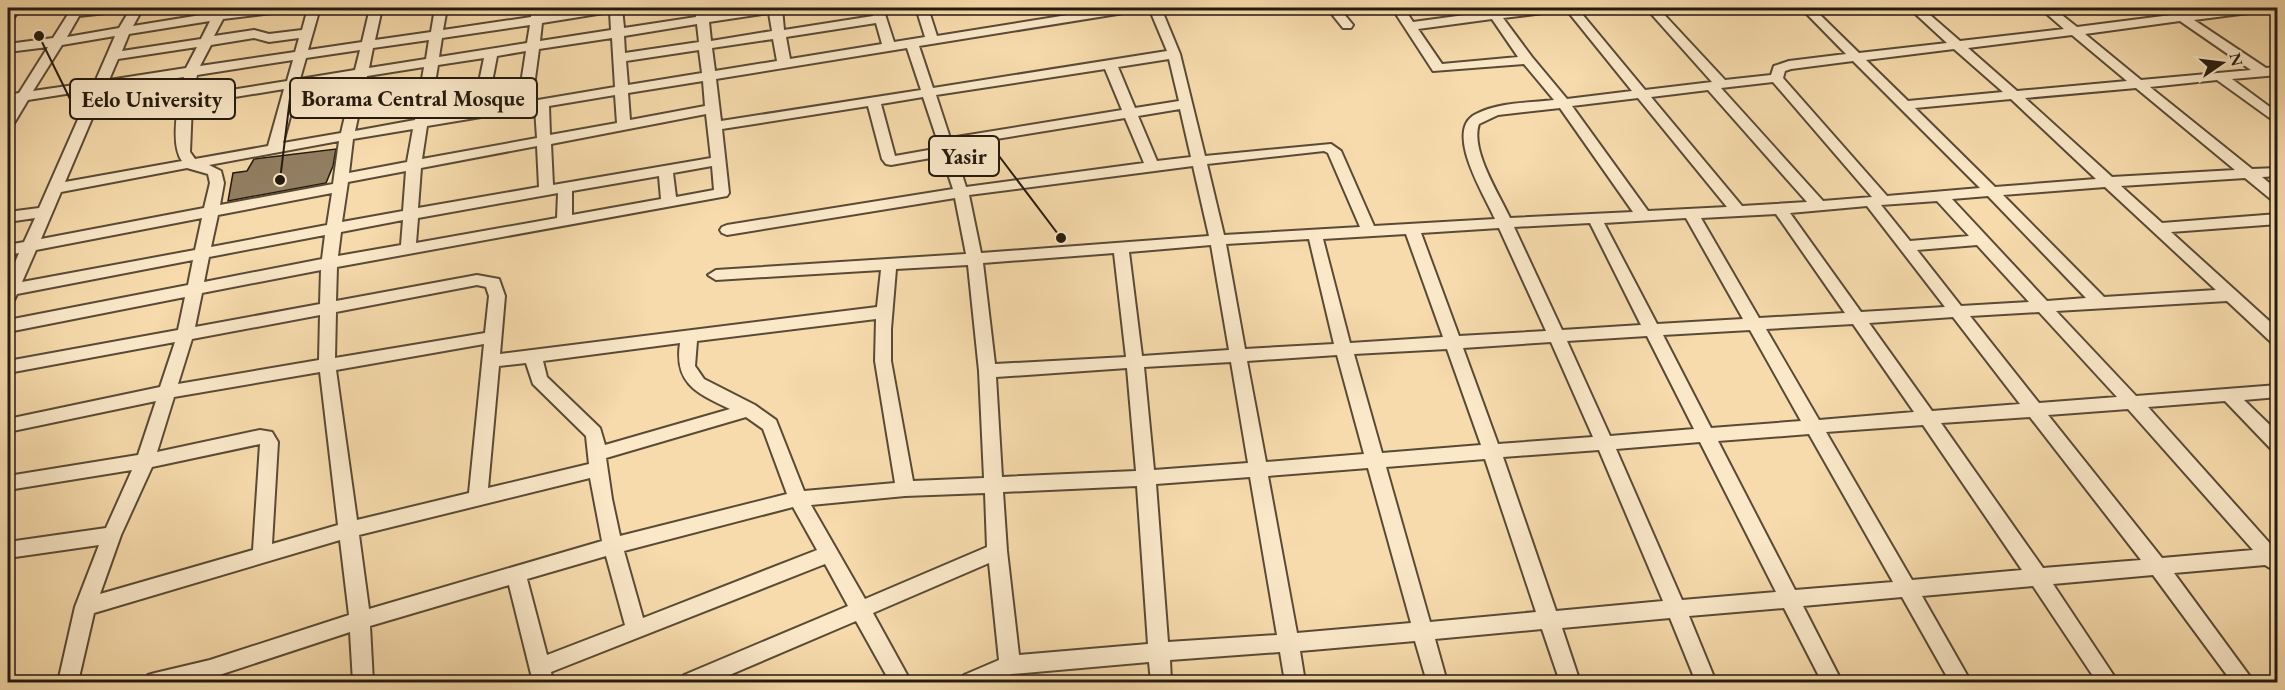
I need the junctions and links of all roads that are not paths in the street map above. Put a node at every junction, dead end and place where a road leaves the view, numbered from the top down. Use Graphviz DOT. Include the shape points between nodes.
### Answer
graph roads {
  1 [pos="14,8"];
  2 [pos="115,8"];
  3 [pos="136,8"];
  4 [pos="280,8"];
  5 [pos="314,8"];
  6 [pos="376,8"];
  7 [pos="441,8"];
  8 [pos="616,8"];
  9 [pos="774,8"];
  10 [pos="921,8"];
  11 [pos="1130,8"];
  12 [pos="1155,8"];
  13 [pos="1333,8"];
  14 [pos="1398,8"];
  15 [pos="1551,8"];
  16 [pos="1571,8"];
  17 [pos="1652,8"];
  18 [pos="1807,8"];
  19 [pos="1915,8"];
  20 [pos="2046,8"];
  21 [pos="2169,8"];
  22 [pos="2256,8"];
  23 [pos="76,10"];
  24 [pos="221,11"];
  25 [pos="1493,11"];
  26 [pos="701,13"];
  27 [pos="879,13"];
  28 [pos="537,14"];
  29 [pos="2183,17"];
  30 [pos="8,18"];
  31 [pos="1347,25"];
  32 [pos="1410,26"];
  33 [pos="124,31"];
  34 [pos="2076,32"];
  35 [pos="307,33"];
  36 [pos="618,33"];
  37 [pos="778,34"];
  38 [pos="437,36"];
  39 [pos="932,40"];
  40 [pos="205,42"];
  41 [pos="56,43"];
  42 [pos="912,43"];
  43 [pos="705,45"];
  44 [pos="1958,45"];
  45 [pos="366,46"];
  46 [pos="533,46"];
  47 [pos="889,47"];
  48 [pos="8,48"];
  49 [pos="490,53"];
  50 [pos="1174,54"];
  51 [pos="300,55"];
  52 [pos="114,56"];
  53 [pos="1856,57"];
  54 [pos="619,58"];
  55 [pos="1527,60"];
  56 [pos="433,62"];
  57 [pos="784,62"];
  58 [pos="1110,63"];
  59 [pos="191,72"];
  60 [pos="2271,72"];
  61 [pos="362,73"];
  62 [pos="708,75"];
  63 [pos="2221,77"];
  64 [pos="1776,78"];
  65 [pos="292,84"];
  66 [pos="2139,84"];
  67 [pos="100,85"];
  68 [pos="1717,85"];
  69 [pos="621,89"];
  70 [pos="929,93"];
  71 [pos="1643,94"];
  72 [pos="2014,94"];
  73 [pos="22,97"];
  74 [pos="8,99"];
  75 [pos="185,101"];
  76 [pos="874,102"];
  77 [pos="1186,104"];
  78 [pos="1564,104"];
  79 [pos="542,105"];
  80 [pos="1906,105"];
  81 [pos="524,108"];
  82 [pos="712,109"];
  83 [pos="1130,112"];
  84 [pos="479,115"];
  85 [pos="2277,120"];
  86 [pos="8,122"];
  87 [pos="422,125"];
  88 [pos="624,125"];
  89 [pos="715,126"];
  90 [pos="347,136"];
  91 [pos="544,140"];
  92 [pos="945,147"];
  93 [pos="274,149"];
  94 [pos="1199,160"];
  95 [pos="718,161"];
  96 [pos="191,163"];
  97 [pos="414,165"];
  98 [pos="1152,166"];
  99 [pos="665,170"];
  100 [pos="2277,172"];
  101 [pos="2248,174"];
  102 [pos="2109,182"];
  103 [pos="340,183"];
  104 [pos="53,189"];
  105 [pos="565,189"];
  106 [pos="1991,191"];
  107 [pos="546,192"];
  108 [pos="961,192"];
  109 [pos="1940,195"];
  110 [pos="2277,198"];
  111 [pos="1877,201"];
  112 [pos="669,202"];
  113 [pos="1819,206"];
  114 [pos="1780,209"];
  115 [pos="45,212"];
  116 [pos="212,212"];
  117 [pos="1738,212"];
  118 [pos="411,214"];
  119 [pos="1690,214"];
  120 [pos="1644,216"];
  121 [pos="8,217"];
  122 [pos="1595,219"];
  123 [pos="2277,219"];
  124 [pos="564,221"];
  125 [pos="1504,223"];
  126 [pos="2159,228"];
  127 [pos="333,229"];
  128 [pos="1412,229"];
  129 [pos="727,230"];
  130 [pos="1369,231"];
  131 [pos="1314,235"];
  132 [pos="1218,240"];
  133 [pos="1981,240"];
  134 [pos="30,246"];
  135 [pos="1907,246"];
  136 [pos="1121,248"];
  137 [pos="8,250"];
  138 [pos="408,250"];
  139 [pos="204,252"];
  140 [pos="975,259"];
  141 [pos="329,263"];
  142 [pos="889,264"];
  143 [pos="716,275"];
  144 [pos="195,289"];
  145 [pos="8,292"];
  146 [pos="2229,295"];
  147 [pos="2101,304"];
  148 [pos="328,308"];
  149 [pos="2043,308"];
  150 [pos="885,312"];
  151 [pos="1958,313"];
  152 [pos="1857,319"];
  153 [pos="1756,325"];
  154 [pos="8,326"];
  155 [pos="1654,331"];
  156 [pos="185,336"];
  157 [pos="493,337"];
  158 [pos="689,337"];
  159 [pos="1556,337"];
  160 [pos="2277,339"];
  161 [pos="1453,344"];
  162 [pos="1344,350"];
  163 [pos="532,356"];
  164 [pos="1240,356"];
  165 [pos="492,361"];
  166 [pos="1136,363"];
  167 [pos="327,364"];
  168 [pos="8,367"];
  169 [pos="987,371"];
  170 [pos="2277,391"];
  171 [pos="168,392"];
  172 [pos="2228,394"];
  173 [pos="2133,401"];
  174 [pos="748,410"];
  175 [pos="2036,410"];
  176 [pos="1929,417"];
  177 [pos="8,425"];
  178 [pos="1814,427"];
  179 [pos="1705,435"];
  180 [pos="1605,443"];
  181 [pos="2277,445"];
  182 [pos="1492,452"];
  183 [pos="1375,460"];
  184 [pos="145,461"];
  185 [pos="597,462"];
  186 [pos="1257,468"];
  187 [pos="1146,478"];
  188 [pos="8,483"];
  189 [pos="994,484"];
  190 [pos="905,489"];
  191 [pos="478,497"];
  192 [pos="798,499"];
  193 [pos="347,530"];
  194 [pos="112,535"];
  195 [pos="613,546"];
  196 [pos="8,550"];
  197 [pos="997,551"];
  198 [pos="829,554"];
  199 [pos="262,555"];
  200 [pos="2275,559"];
  201 [pos="2157,566"];
  202 [pos="516,574"];
  203 [pos="2039,577"];
  204 [pos="1907,588"];
  205 [pos="1791,598"];
  206 [pos="85,607"];
  207 [pos="1677,608"];
  208 [pos="859,609"];
  209 [pos="360,620"];
  210 [pos="1548,620"];
  211 [pos="637,630"];
  212 [pos="1424,630"];
  213 [pos="1287,643"];
  214 [pos="1158,651"];
  215 [pos="1010,665"];
  216 [pos="541,675"];
  217 [pos="209,676"];
  218 [pos="68,682"];
  219 [pos="155,682"];
  220 [pos="363,682"];
  221 [pos="691,682"];
  222 [pos="901,682"];
  223 [pos="971,682"];
  224 [pos="1161,682"];
  225 [pos="1295,682"];
  226 [pos="1437,682"];
  227 [pos="1570,682"];
  228 [pos="1706,682"];
  229 [pos="1832,682"];
  230 [pos="1961,682"];
  231 [pos="2108,682"];
  232 [pos="2244,682"];
  1 -- 30 [label="street"];
  2 -- 23 [label="street"];
  3 -- 33 [label="street"];
  4 -- 24 [label="street"];
  5 -- 35 [label="street"];
  6 -- 45 [label="street"];
  7 -- 38 [label="street"];
  8 -- 28 [label="street"];
  8 -- 36 [label="street"];
  9 -- 26 [label="street"];
  9 -- 37 [label="street"];
  10 -- 39 [label="street"];
  11 -- 39 [label="street"];
  12 -- 50 [label="street"];
  13 -- 31 [label="street"];
  14 -- 32 [label="street"];
  15 -- 25 [label="street"];
  16 -- 71 [label="street"];
  17 -- 68 [label="street"];
  18 -- 53 [label="street"];
  19 -- 44 [label="street"];
  20 -- 34 [label="street"];
  21 -- 29 [label="street"];
  22 -- 29 [label="street"];
  23 -- 41 [label="street"];
  24 -- 33 [label="street"];
  24 -- 40 [label="street"];
  25 -- 32 [label="street"];
  25 -- 55 [label="street"];
  26 -- 36 [label="street"];
  26 -- 43 [label="street"];
  27 -- 37 [label="street"];
  27 -- 47 [label="street"];
  28 -- 38 [label="street"];
  28 -- 46 [label="street"];
  29 -- 34 [label="street"];
  29 -- 60 [label="street"];
  32 -- 55 [label="street" via="1441,70"];
  33 -- 41 [label="street"];
  33 -- 52 [label="street"];
  34 -- 44 [label="street"];
  34 -- 66 [label="street"];
  35 -- 40 [label="street" via="269,38 254,34"];
  35 -- 51 [label="street"];
  36 -- 46 [label="street"];
  36 -- 54 [label="street"];
  37 -- 43 [label="street"];
  37 -- 57 [label="street"];
  38 -- 45 [label="street"];
  38 -- 56 [label="street"];
  39 -- 42 [label="street"];
  40 -- 52 [label="street"];
  40 -- 59 [label="street"];
  41 -- 48 [label="street"];
  41 -- 73 [label="street"];
  42 -- 47 [label="street"];
  42 -- 70 [label="street"];
  43 -- 54 [label="street"];
  43 -- 62 [label="street"];
  44 -- 53 [label="street"];
  44 -- 72 [label="street"];
  45 -- 51 [label="street"];
  45 -- 61 [label="street"];
  46 -- 49 [label="street"];
  46 -- 81 [label="street"];
  47 -- 57 [label="street"];
  49 -- 56 [label="street"];
  49 -- 84 [label="street"];
  50 -- 58 [label="street"];
  50 -- 77 [label="street"];
  51 -- 59 [label="street"];
  51 -- 65 [label="street"];
  52 -- 67 [label="street"];
  53 -- 64 [label="street" via="1788,65 1779,69"];
  53 -- 80 [label="street"];
  54 -- 69 [label="street"];
  55 -- 78 [label="street"];
  56 -- 61 [label="street"];
  56 -- 87 [label="street"];
  57 -- 62 [label="street"];
  58 -- 70 [label="street"];
  58 -- 83 [label="street"];
  59 -- 67 [label="street"];
  59 -- 75 [label="street"];
  60 -- 63 [label="street"];
  61 -- 65 [label="street"];
  61 -- 90 [label="street"];
  62 -- 69 [label="street"];
  62 -- 82 [label="street"];
  63 -- 66 [label="street"];
  63 -- 85 [label="street"];
  64 -- 68 [label="street"];
  64 -- 111 [label="street"];
  65 -- 75 [label="street"];
  65 -- 93 [label="street"];
  66 -- 72 [label="street"];
  66 -- 101 [label="street"];
  67 -- 73 [label="street"];
  67 -- 104 [label="street"];
  68 -- 71 [label="street"];
  68 -- 113 [label="street"];
  69 -- 79 [label="street"];
  69 -- 88 [label="street"];
  70 -- 76 [label="street"];
  70 -- 92 [label="street"];
  71 -- 78 [label="street"];
  71 -- 117 [label="street"];
  72 -- 80 [label="street"];
  72 -- 102 [label="street"];
  73 -- 74 [label="street"];
  73 -- 86 [label="street"];
  75 -- 96 [label="street" via="183,152"];
  76 -- 89 [label="street"];
  76 -- 92 [label="street" via="889,159"];
  77 -- 83 [label="street"];
  77 -- 94 [label="street"];
  78 -- 120 [label="street"];
  78 -- 125 [label="street" via="1497,111 1472,122 1468,133 1471,150"];
  79 -- 81 [label="street"];
  79 -- 91 [label="street"];
  80 -- 106 [label="street"];
  81 -- 84 [label="street"];
  82 -- 88 [label="street"];
  82 -- 89 [label="street"];
  83 -- 92 [label="street"];
  83 -- 98 [label="street"];
  84 -- 87 [label="street"];
  87 -- 90 [label="street"];
  87 -- 97 [label="street"];
  88 -- 91 [label="street"];
  89 -- 95 [label="street"];
  90 -- 93 [label="street"];
  90 -- 103 [label="street"];
  91 -- 97 [label="street"];
  91 -- 107 [label="street"];
  92 -- 108 [label="street"];
  93 -- 96 [label="street"];
  94 -- 98 [label="street"];
  94 -- 130 [label="street" via="1332,148"];
  94 -- 132 [label="street"];
  95 -- 99 [label="street"];
  95 -- 112 [label="street" via="722,193"];
  96 -- 104 [label="street"];
  96 -- 116 [label="street" via="214,171 217,183"];
  97 -- 103 [label="street"];
  97 -- 118 [label="street"];
  98 -- 108 [label="street"];
  99 -- 105 [label="street"];
  99 -- 112 [label="street"];
  100 -- 101 [label="street"];
  101 -- 102 [label="street"];
  101 -- 110 [label="street"];
  102 -- 106 [label="street"];
  102 -- 126 [label="street"];
  103 -- 116 [label="street"];
  103 -- 127 [label="street"];
  104 -- 115 [label="street"];
  105 -- 107 [label="street"];
  105 -- 124 [label="street"];
  106 -- 109 [label="street"];
  106 -- 147 [label="street"];
  107 -- 118 [label="street"];
  108 -- 129 [label="street"];
  108 -- 140 [label="street"];
  109 -- 111 [label="street"];
  109 -- 133 [label="street"];
  111 -- 113 [label="street"];
  111 -- 135 [label="street"];
  112 -- 124 [label="street"];
  113 -- 114 [label="street"];
  114 -- 117 [label="street"];
  114 -- 152 [label="street"];
  115 -- 121 [label="street"];
  115 -- 134 [label="street"];
  116 -- 134 [label="street"];
  116 -- 139 [label="street"];
  117 -- 119 [label="street"];
  118 -- 127 [label="street"];
  118 -- 138 [label="street"];
  119 -- 120 [label="street"];
  119 -- 153 [label="street"];
  120 -- 122 [label="street"];
  122 -- 125 [label="street"];
  122 -- 155 [label="street"];
  123 -- 126 [label="street"];
  124 -- 138 [label="street"];
  125 -- 128 [label="street"];
  125 -- 159 [label="street"];
  126 -- 146 [label="street"];
  127 -- 139 [label="street"];
  127 -- 141 [label="street"];
  128 -- 130 [label="street"];
  128 -- 161 [label="street"];
  130 -- 131 [label="street"];
  131 -- 132 [label="street"];
  131 -- 162 [label="street"];
  132 -- 136 [label="street"];
  132 -- 164 [label="street"];
  133 -- 135 [label="street"];
  133 -- 149 [label="street"];
  134 -- 137 [label="street"];
  134 -- 145 [label="street"];
  135 -- 151 [label="street"];
  136 -- 140 [label="street"];
  136 -- 166 [label="street"];
  138 -- 141 [label="street"];
  139 -- 144 [label="street"];
  139 -- 145 [label="street"];
  140 -- 142 [label="street"];
  140 -- 169 [label="street"];
  141 -- 144 [label="street"];
  141 -- 148 [label="street"];
  142 -- 143 [label="street"];
  142 -- 150 [label="street"];
  144 -- 154 [label="street"];
  144 -- 156 [label="street"];
  146 -- 147 [label="street"];
  146 -- 160 [label="street"];
  147 -- 149 [label="street"];
  148 -- 156 [label="street"];
  148 -- 157 [label="street" via="484,280 493,283 496,296"];
  148 -- 167 [label="street"];
  149 -- 151 [label="street"];
  149 -- 173 [label="street"];
  150 -- 158 [label="street"];
  150 -- 190 [label="street" via="883,362"];
  151 -- 152 [label="street"];
  151 -- 175 [label="street"];
  152 -- 153 [label="street"];
  152 -- 176 [label="street"];
  153 -- 155 [label="street"];
  153 -- 178 [label="street"];
  155 -- 159 [label="street"];
  155 -- 179 [label="street"];
  156 -- 168 [label="street"];
  156 -- 171 [label="street"];
  157 -- 165 [label="street"];
  157 -- 167 [label="street"];
  158 -- 163 [label="street"];
  158 -- 174 [label="street" via="689,374 713,393"];
  159 -- 161 [label="street"];
  159 -- 180 [label="street"];
  161 -- 162 [label="street"];
  161 -- 182 [label="street"];
  162 -- 164 [label="street"];
  162 -- 183 [label="street"];
  163 -- 165 [label="street"];
  163 -- 185 [label="street" via="539,380 594,434"];
  164 -- 166 [label="street"];
  164 -- 186 [label="street"];
  165 -- 191 [label="street"];
  166 -- 169 [label="street"];
  166 -- 187 [label="street"];
  167 -- 171 [label="street"];
  167 -- 193 [label="street"];
  169 -- 189 [label="street"];
  170 -- 172 [label="street"];
  171 -- 177 [label="street"];
  171 -- 184 [label="street"];
  172 -- 173 [label="street"];
  172 -- 181 [label="street"];
  173 -- 175 [label="street"];
  173 -- 200 [label="street"];
  174 -- 185 [label="street"];
  174 -- 192 [label="street" via="770,425"];
  175 -- 176 [label="street"];
  175 -- 201 [label="street"];
  176 -- 178 [label="street"];
  176 -- 203 [label="street"];
  178 -- 179 [label="street"];
  178 -- 204 [label="street"];
  179 -- 180 [label="street"];
  179 -- 205 [label="street"];
  180 -- 182 [label="street"];
  180 -- 207 [label="street"];
  182 -- 183 [label="street"];
  182 -- 210 [label="street"];
  183 -- 186 [label="street"];
  183 -- 212 [label="street"];
  184 -- 188 [label="street"];
  184 -- 194 [label="street"];
  184 -- 199 [label="street" via="266,437 269,442"];
  185 -- 191 [label="street"];
  185 -- 195 [label="street"];
  186 -- 187 [label="street"];
  186 -- 213 [label="street"];
  187 -- 189 [label="street"];
  187 -- 214 [label="street"];
  189 -- 190 [label="street"];
  189 -- 197 [label="street"];
  190 -- 192 [label="street"];
  191 -- 193 [label="street"];
  192 -- 195 [label="street"];
  192 -- 198 [label="street"];
  193 -- 199 [label="street"];
  193 -- 209 [label="street"];
  194 -- 196 [label="street"];
  194 -- 206 [label="street"];
  195 -- 202 [label="street"];
  195 -- 211 [label="street"];
  197 -- 208 [label="street"];
  197 -- 215 [label="street"];
  198 -- 208 [label="street"];
  198 -- 211 [label="street"];
  199 -- 206 [label="street"];
  200 -- 201 [label="street"];
  201 -- 203 [label="street"];
  201 -- 232 [label="street"];
  202 -- 209 [label="street"];
  202 -- 216 [label="street"];
  203 -- 204 [label="street"];
  203 -- 231 [label="street"];
  204 -- 205 [label="street"];
  204 -- 230 [label="street"];
  205 -- 207 [label="street"];
  205 -- 229 [label="street"];
  206 -- 218 [label="street"];
  207 -- 210 [label="street"];
  207 -- 228 [label="street"];
  208 -- 221 [label="street"];
  208 -- 222 [label="street"];
  209 -- 217 [label="street"];
  209 -- 220 [label="street"];
  210 -- 212 [label="street"];
  210 -- 227 [label="street"];
  211 -- 216 [label="street"];
  212 -- 213 [label="street"];
  212 -- 226 [label="street"];
  213 -- 214 [label="street"];
  213 -- 225 [label="street"];
  214 -- 215 [label="street"];
  214 -- 224 [label="street"];
  215 -- 223 [label="street"];
  217 -- 219 [label="street"];
}
